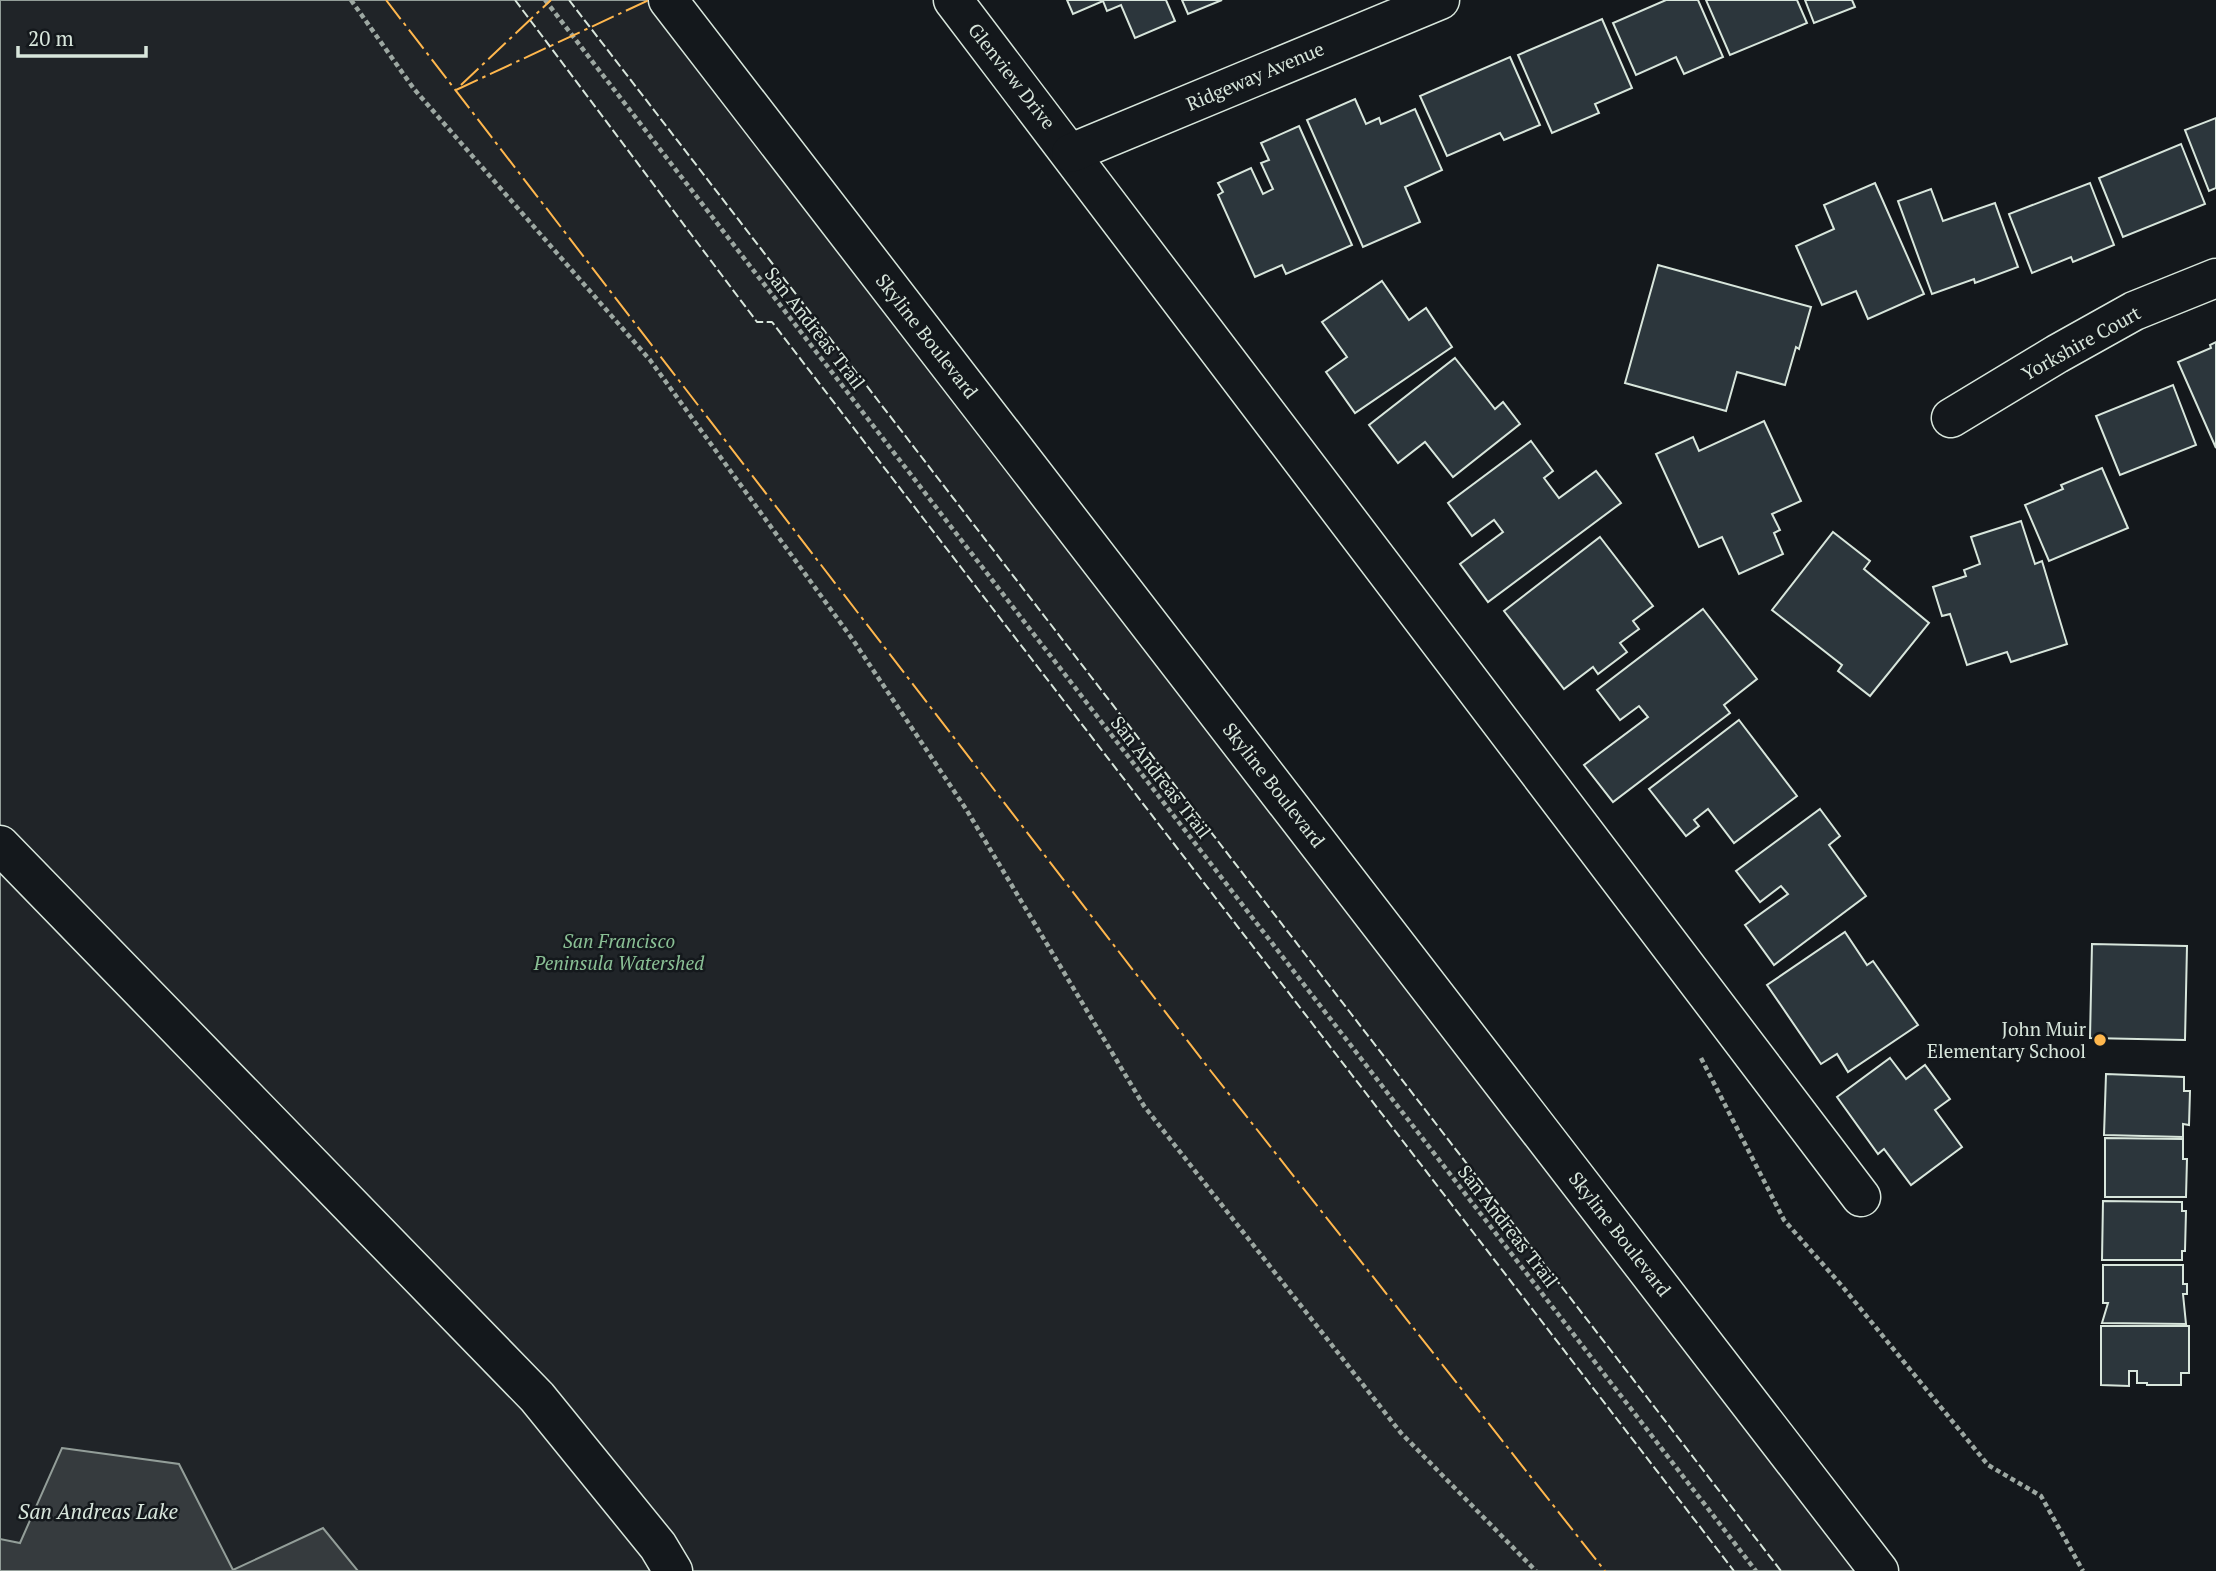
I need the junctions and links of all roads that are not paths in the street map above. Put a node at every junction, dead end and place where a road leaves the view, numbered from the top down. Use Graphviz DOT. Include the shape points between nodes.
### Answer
graph roads {
  1 [pos="668,0"];
  2 [pos="953,0"];
  3 [pos="1440,0"];
  4 [pos="1071,153"];
  5 [pos="2216,278"];
  6 [pos="1951,418"];
  7 [pos="0,845"];
  8 [pos="1861,1197"];
  9 [pos="673,1571"];
  10 [pos="1879,1571"];
  1 -- 10 [label="street, Skyline Boulevard"];
  2 -- 4 [label="street, Glenview Drive"];
  3 -- 4 [label="street, Ridgeway Avenue"];
  4 -- 8 [label="street"];
  5 -- 6 [label="street, Yorkshire Court" via="2134,311"];
  7 -- 9 [label="street" via="537,1398"];
}
